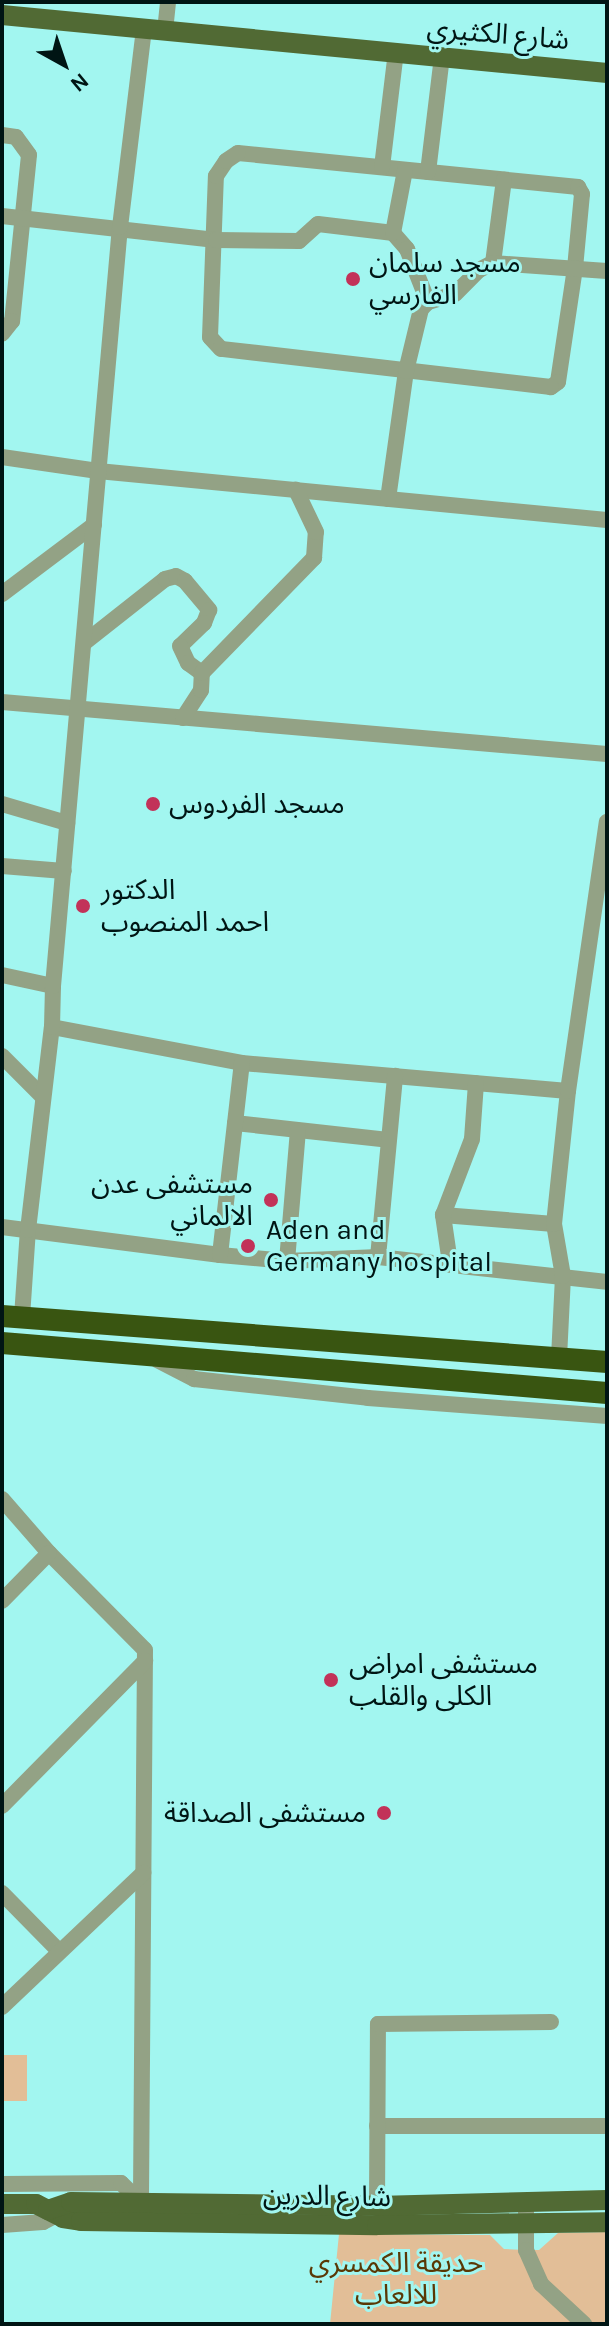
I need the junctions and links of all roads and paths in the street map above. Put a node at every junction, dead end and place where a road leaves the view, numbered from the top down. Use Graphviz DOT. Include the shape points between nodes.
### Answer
graph roads {
  1 [pos="168,2"];
  2 [pos="2,15"];
  3 [pos="144,29"];
  4 [pos="165,31"];
  5 [pos="396,52"];
  6 [pos="442,57"];
  7 [pos="607,73"];
  8 [pos="2,135"];
  9 [pos="382,167"];
  10 [pos="405,170"];
  11 [pos="428,172"];
  12 [pos="504,180"];
  13 [pos="2,216"];
  14 [pos="20,217"];
  15 [pos="120,227"];
  16 [pos="393,233"];
  17 [pos="216,240"];
  18 [pos="493,263"];
  19 [pos="575,268"];
  20 [pos="607,271"];
  21 [pos="428,302"];
  22 [pos="2,334"];
  23 [pos="406,371"];
  24 [pos="2,457"];
  25 [pos="98,471"];
  26 [pos="296,490"];
  27 [pos="388,499"];
  28 [pos="607,520"];
  29 [pos="94,525"];
  30 [pos="2,594"];
  31 [pos="84,643"];
  32 [pos="202,673"];
  33 [pos="2,702"];
  34 [pos="79,709"];
  35 [pos="183,718"];
  36 [pos="607,754"];
  37 [pos="2,804"];
  38 [pos="607,822"];
  39 [pos="67,823"];
  40 [pos="2,866"];
  41 [pos="64,871"];
  42 [pos="2,975"];
  43 [pos="53,986"];
  44 [pos="52,1027"];
  45 [pos="2,1056"];
  46 [pos="242,1063"];
  47 [pos="395,1076"];
  48 [pos="476,1083"];
  49 [pos="568,1091"];
  50 [pos="43,1097"];
  51 [pos="235,1123"];
  52 [pos="298,1130"];
  53 [pos="388,1140"];
  54 [pos="443,1215"];
  55 [pos="554,1224"];
  56 [pos="2,1227"];
  57 [pos="28,1230"];
  58 [pos="220,1255"];
  59 [pos="378,1257"];
  60 [pos="287,1261"];
  61 [pos="450,1263"];
  62 [pos="563,1276"];
  63 [pos="607,1282"];
  64 [pos="12,1316"];
  65 [pos="2,1343"];
  66 [pos="148,1355"];
  67 [pos="559,1358"];
  68 [pos="607,1362"];
  69 [pos="607,1393"];
  70 [pos="607,1416"];
  71 [pos="2,1499"];
  72 [pos="49,1553"];
  73 [pos="2,1601"];
  74 [pos="145,1661"];
  75 [pos="2,1806"];
  76 [pos="143,1873"];
  77 [pos="2,1893"];
  78 [pos="59,1951"];
  79 [pos="2,2007"];
  80 [pos="551,2022"];
  81 [pos="377,2126"];
  82 [pos="607,2126"];
  83 [pos="2,2184"];
  84 [pos="607,2200"];
  85 [pos="2,2204"];
  86 [pos="142,2211"];
  87 [pos="52,2213"];
  88 [pos="526,2214"];
  89 [pos="377,2216"];
  90 [pos="607,2222"];
  91 [pos="2,2225"];
  92 [pos="584,2324"];
  1 -- 4 [label="street"];
  2 -- 3 [label="main road, شارع الكثيري"];
  3 -- 4 [label="main road, شارع الكثيري"];
  3 -- 15 [label="street"];
  4 -- 5 [label="main road, شارع الكثيري"];
  5 -- 6 [label="main road, شارع الكثيري"];
  5 -- 9 [label="street"];
  6 -- 7 [label="main road, شارع الكثيري"];
  6 -- 11 [label="street"];
  8 -- 14 [label="street" via="16,137 29,155"];
  9 -- 10 [label="street"];
  9 -- 17 [label="street" via="238,153 216,176"];
  10 -- 11 [label="street"];
  10 -- 16 [label="street"];
  11 -- 12 [label="street"];
  12 -- 18 [label="street"];
  12 -- 19 [label="street" via="581,190"];
  13 -- 14 [label="street"];
  14 -- 15 [label="street"];
  14 -- 22 [label="street" via="12,321"];
  15 -- 17 [label="street"];
  15 -- 25 [label="street"];
  16 -- 17 [label="street" via="318,224 299,241"];
  16 -- 21 [label="street" via="407,249"];
  17 -- 23 [label="street" via="210,337 221,349"];
  18 -- 19 [label="street"];
  18 -- 21 [label="street" via="455,294"];
  19 -- 20 [label="street"];
  19 -- 23 [label="street" via="555,385"];
  21 -- 23 [label="street" via="421,309"];
  23 -- 27 [label="street"];
  24 -- 25 [label="street"];
  25 -- 26 [label="street"];
  25 -- 29 [label="street"];
  26 -- 27 [label="street"];
  26 -- 32 [label="street" via="316,532 314,558"];
  27 -- 28 [label="street"];
  29 -- 30 [label="street"];
  29 -- 31 [label="street"];
  31 -- 32 [label="street" via="165,579 176,576 209,610 204,623 180,646 188,663"];
  31 -- 34 [label="street"];
  32 -- 35 [label="street" via="201,690"];
  33 -- 34 [label="street"];
  34 -- 35 [label="street"];
  34 -- 39 [label="street"];
  35 -- 36 [label="street"];
  37 -- 39 [label="street"];
  38 -- 49 [label="street"];
  39 -- 41 [label="street"];
  40 -- 41 [label="street"];
  41 -- 43 [label="street"];
  42 -- 43 [label="street"];
  43 -- 44 [label="street"];
  44 -- 46 [label="street"];
  44 -- 50 [label="street"];
  45 -- 50 [label="street"];
  46 -- 47 [label="street"];
  46 -- 51 [label="street"];
  47 -- 48 [label="street"];
  47 -- 53 [label="street"];
  48 -- 49 [label="street"];
  48 -- 54 [label="street" via="472,1139"];
  49 -- 55 [label="street"];
  50 -- 57 [label="street"];
  51 -- 52 [label="street"];
  51 -- 58 [label="street"];
  52 -- 53 [label="street"];
  52 -- 60 [label="street"];
  53 -- 59 [label="street"];
  54 -- 55 [label="street"];
  54 -- 61 [label="street"];
  55 -- 62 [label="street"];
  56 -- 57 [label="street"];
  57 -- 58 [label="street"];
  57 -- 64 [label="street"];
  58 -- 60 [label="street"];
  59 -- 60 [label="street"];
  59 -- 61 [label="street"];
  61 -- 62 [label="street"];
  62 -- 63 [label="street"];
  62 -- 67 [label="street"];
  64 -- 67 [label="highway"];
  65 -- 66 [label="highway"];
  66 -- 69 [label="highway"];
  66 -- 70 [label="street" via="194,1379"];
  67 -- 68 [label="highway"];
  71 -- 72 [label="street"];
  72 -- 73 [label="street"];
  72 -- 74 [label="street" via="145,1650"];
  74 -- 75 [label="street"];
  74 -- 76 [label="street"];
  76 -- 78 [label="street"];
  76 -- 86 [label="street"];
  77 -- 78 [label="street"];
  78 -- 79 [label="street"];
  80 -- 81 [label="street" via="378,2024"];
  81 -- 82 [label="street"];
  81 -- 89 [label="street"];
  83 -- 86 [label="street" via="115,2182 125,2185"];
  84 -- 88 [label="main road, شارع الدرين"];
  85 -- 87 [label="main road, شارع الدرين" via="29,2203"];
  86 -- 87 [label="main road, شارع الدرين" via="81,2221"];
  86 -- 89 [label="main road, شارع الدرين"];
  87 -- 91 [label="street" via="37,2223"];
  88 -- 89 [label="main road, شارع الدرين"];
  88 -- 90 [label="main road, شارع الدرين"];
  88 -- 92 [label="street" via="526,2250 541,2284"];
}
